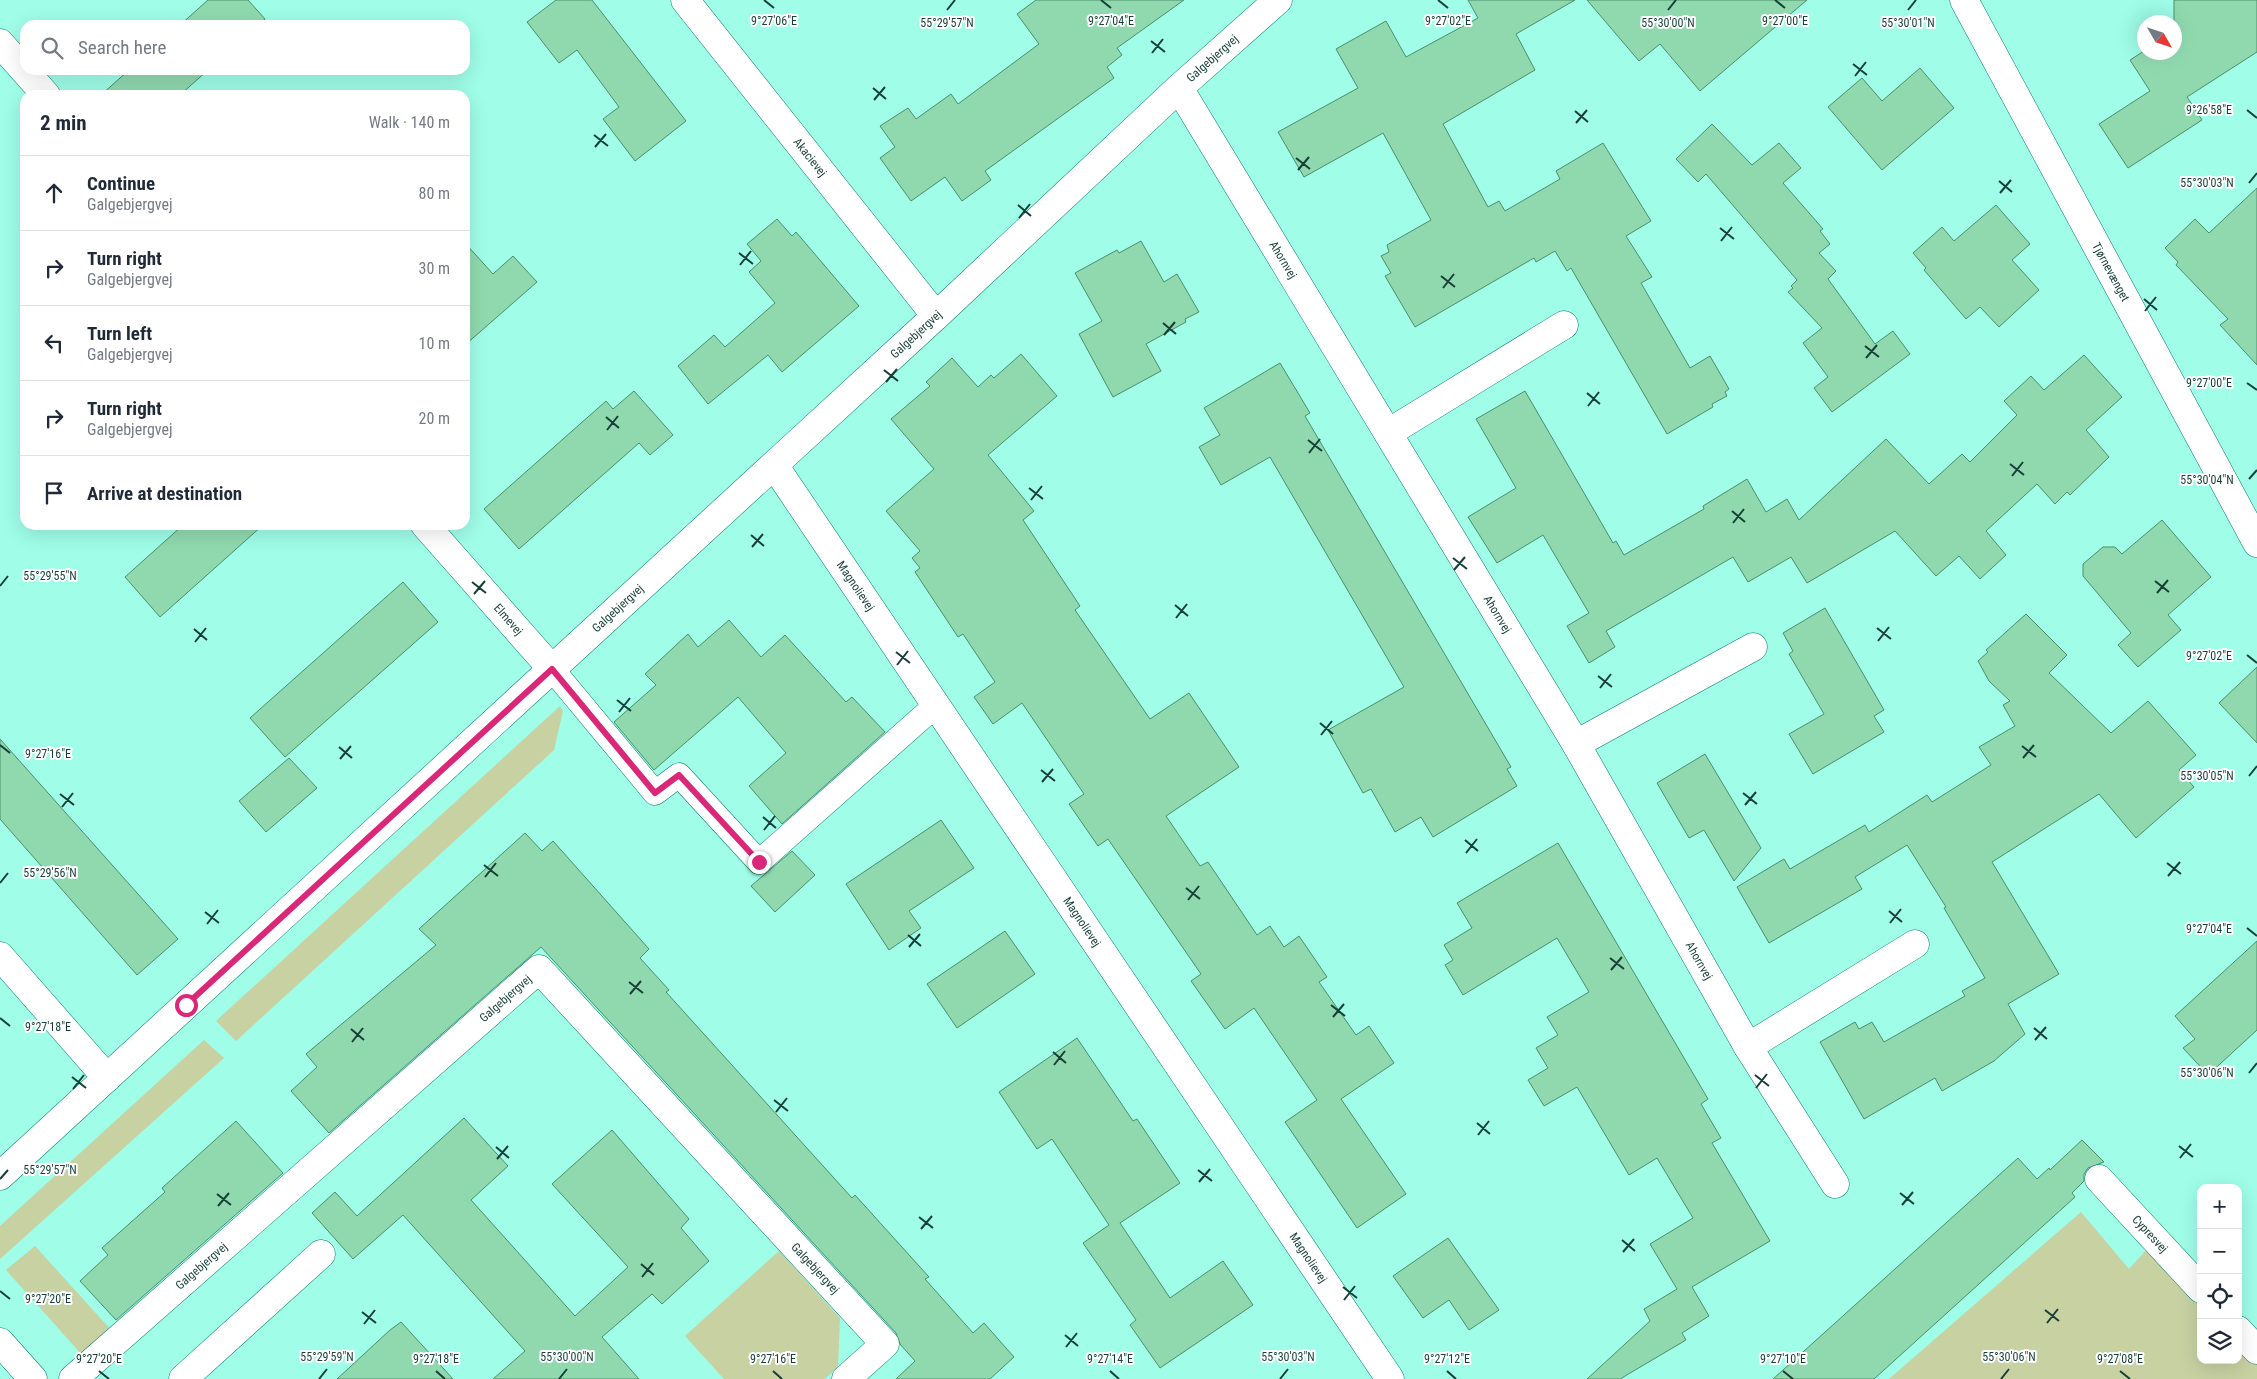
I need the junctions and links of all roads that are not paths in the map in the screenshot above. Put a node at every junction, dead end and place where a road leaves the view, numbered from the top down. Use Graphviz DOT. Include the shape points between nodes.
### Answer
graph roads {
  1 [pos="685,0"];
  2 [pos="1278,0"];
  3 [pos="1964,0"];
  4 [pos="0,43"];
  5 [pos="20,66"];
  6 [pos="28,75"];
  7 [pos="1179,88"];
  8 [pos="42,90"];
  9 [pos="936,316"];
  10 [pos="1564,325"];
  11 [pos="1388,433"];
  12 [pos="774,465"];
  13 [pos="429,530"];
  14 [pos="2257,543"];
  15 [pos="1753,647"];
  16 [pos="552,669"];
  17 [pos="936,705"];
  18 [pos="1576,744"];
  19 [pos="1915,944"];
  20 [pos="0,956"];
  21 [pos="1748,1047"];
  22 [pos="107,1078"];
  23 [pos="0,1176"];
  24 [pos="2099,1179"];
  25 [pos="1835,1184"];
  26 [pos="321,1254"];
  27 [pos="2197,1285"];
  28 [pos="2242,1334"];
  29 [pos="0,1342"];
  30 [pos="2257,1350"];
  31 [pos="27,1377"];
  32 [pos="74,1379"];
  33 [pos="183,1379"];
  34 [pos="846,1379"];
  35 [pos="1390,1379"];
  1 -- 9 [label="street, Akacievej"];
  2 -- 7 [label="street, Galgebjergvej"];
  3 -- 14 [label="street, Tjørnevænget"];
  4 -- 5 [label="street"];
  6 -- 8 [label="street"];
  7 -- 9 [label="street, Galgebjergvej"];
  7 -- 11 [label="street, Ahornvej"];
  9 -- 12 [label="street, Galgebjergvej"];
  10 -- 11 [label="street"];
  11 -- 18 [label="street, Ahornvej"];
  12 -- 16 [label="street, Galgebjergvej"];
  12 -- 17 [label="street, Magnolievej"];
  13 -- 16 [label="street, Elmevej"];
  15 -- 18 [label="street"];
  16 -- 17 [label="lane" via="655,793 679,775 759,862"];
  16 -- 22 [label="street, Galgebjergvej"];
  17 -- 35 [label="street, Magnolievej"];
  18 -- 21 [label="street, Ahornvej"];
  19 -- 21 [label="street"];
  20 -- 22 [label="street"];
  21 -- 25 [label="street, Ahornvej"];
  22 -- 23 [label="street, Galgebjergvej"];
  24 -- 27 [label="street, Cypresvej"];
  26 -- 33 [label="street"];
  28 -- 30 [label="street"];
  29 -- 31 [label="street"];
  32 -- 34 [label="street, Galgebjergvej" via="539,969 885,1344"];
}
